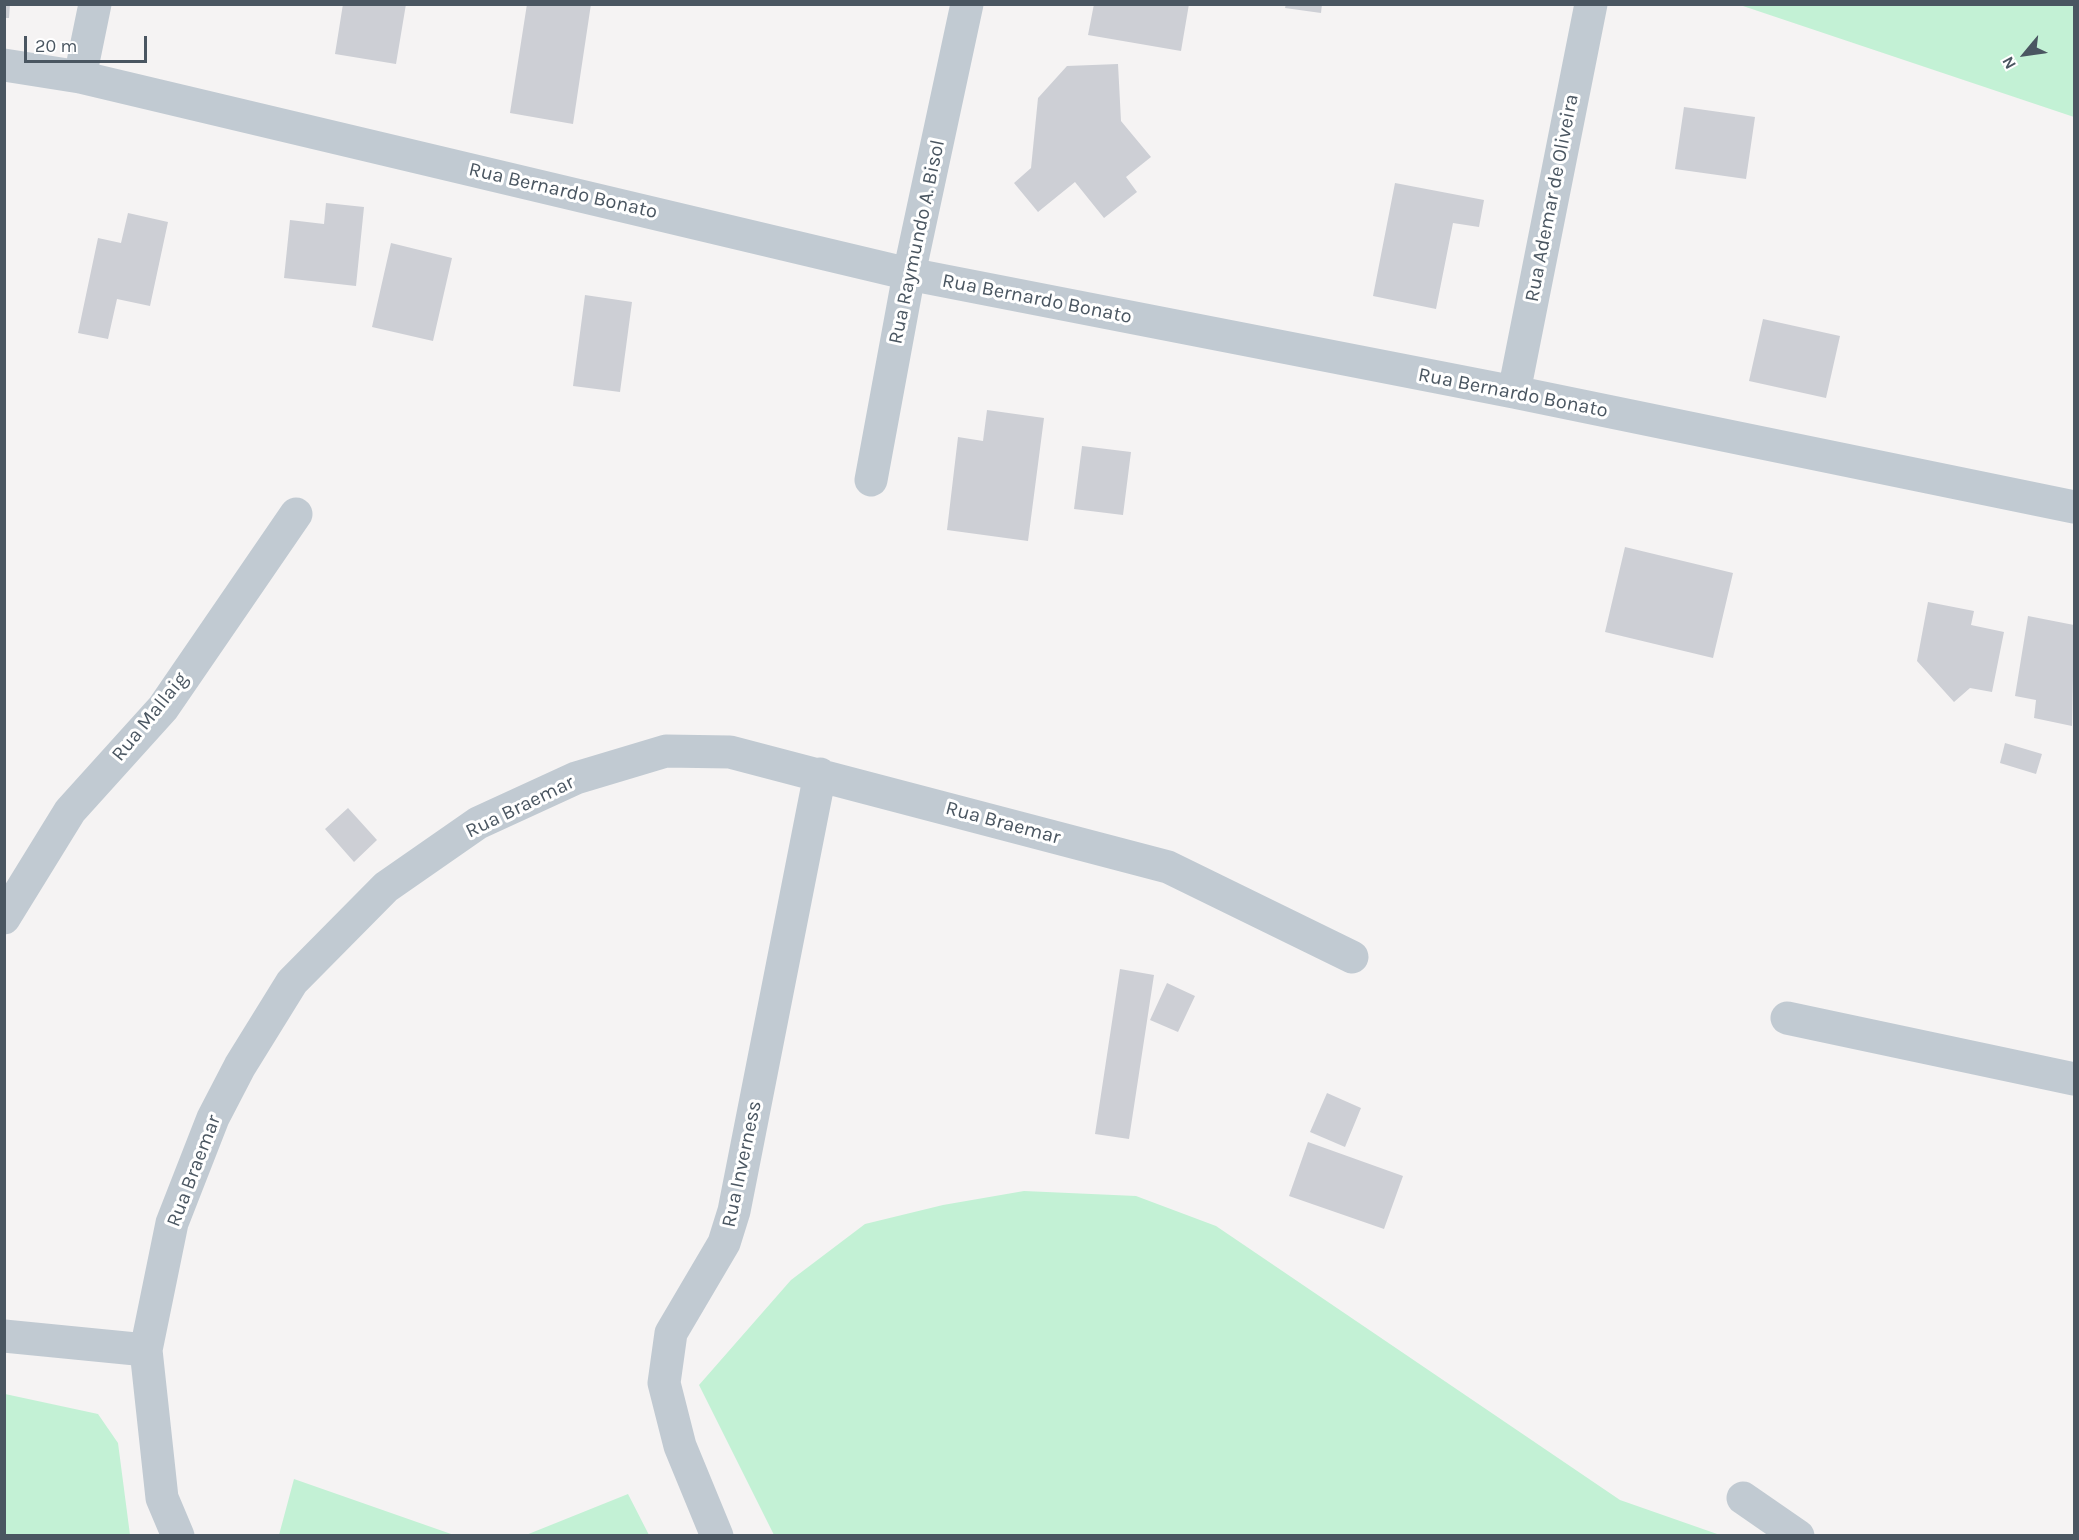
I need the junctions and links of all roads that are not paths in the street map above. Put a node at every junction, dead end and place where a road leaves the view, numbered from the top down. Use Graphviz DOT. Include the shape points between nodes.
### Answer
graph roads {
  1 [pos="95,4"];
  2 [pos="967,4"];
  3 [pos="1591,4"];
  4 [pos="4,65"];
  5 [pos="80,77"];
  6 [pos="909,273"];
  7 [pos="1514,393"];
  8 [pos="871,480"];
  9 [pos="2074,507"];
  10 [pos="296,514"];
  11 [pos="820,774"];
  12 [pos="4,918"];
  13 [pos="1352,957"];
  14 [pos="1786,1018"];
  15 [pos="2074,1079"];
  16 [pos="4,1336"];
  17 [pos="146,1350"];
  18 [pos="1743,1498"];
  19 [pos="177,1536"];
  20 [pos="717,1536"];
  21 [pos="1798,1536"];
  1 -- 5 [label="street"];
  2 -- 6 [label="street, Rua Raymundo A. Bisol"];
  3 -- 7 [label="street, Rua Ademar de Oliveira"];
  4 -- 5 [label="street, Rua Bernardo Bonato"];
  5 -- 6 [label="street, Rua Bernardo Bonato"];
  6 -- 7 [label="street, Rua Bernardo Bonato"];
  6 -- 8 [label="street, Rua Raymundo A. Bisol"];
  7 -- 9 [label="street, Rua Bernardo Bonato"];
  10 -- 12 [label="street, Rua Mallaig" via="163,708 70,811"];
  11 -- 13 [label="street, Rua Braemar" via="1168,867"];
  11 -- 17 [label="street, Rua Braemar" via="730,752 666,751 576,778 477,823 386,887 292,982 213,1118 172,1222"];
  11 -- 20 [label="street, Rua Inverness" via="734,1211 724,1243 671,1333 664,1383 680,1446"];
  14 -- 15 [label="street"];
  16 -- 17 [label="street"];
  17 -- 19 [label="street, Rua Braemar" via="162,1498"];
  18 -- 21 [label="street"];
}
